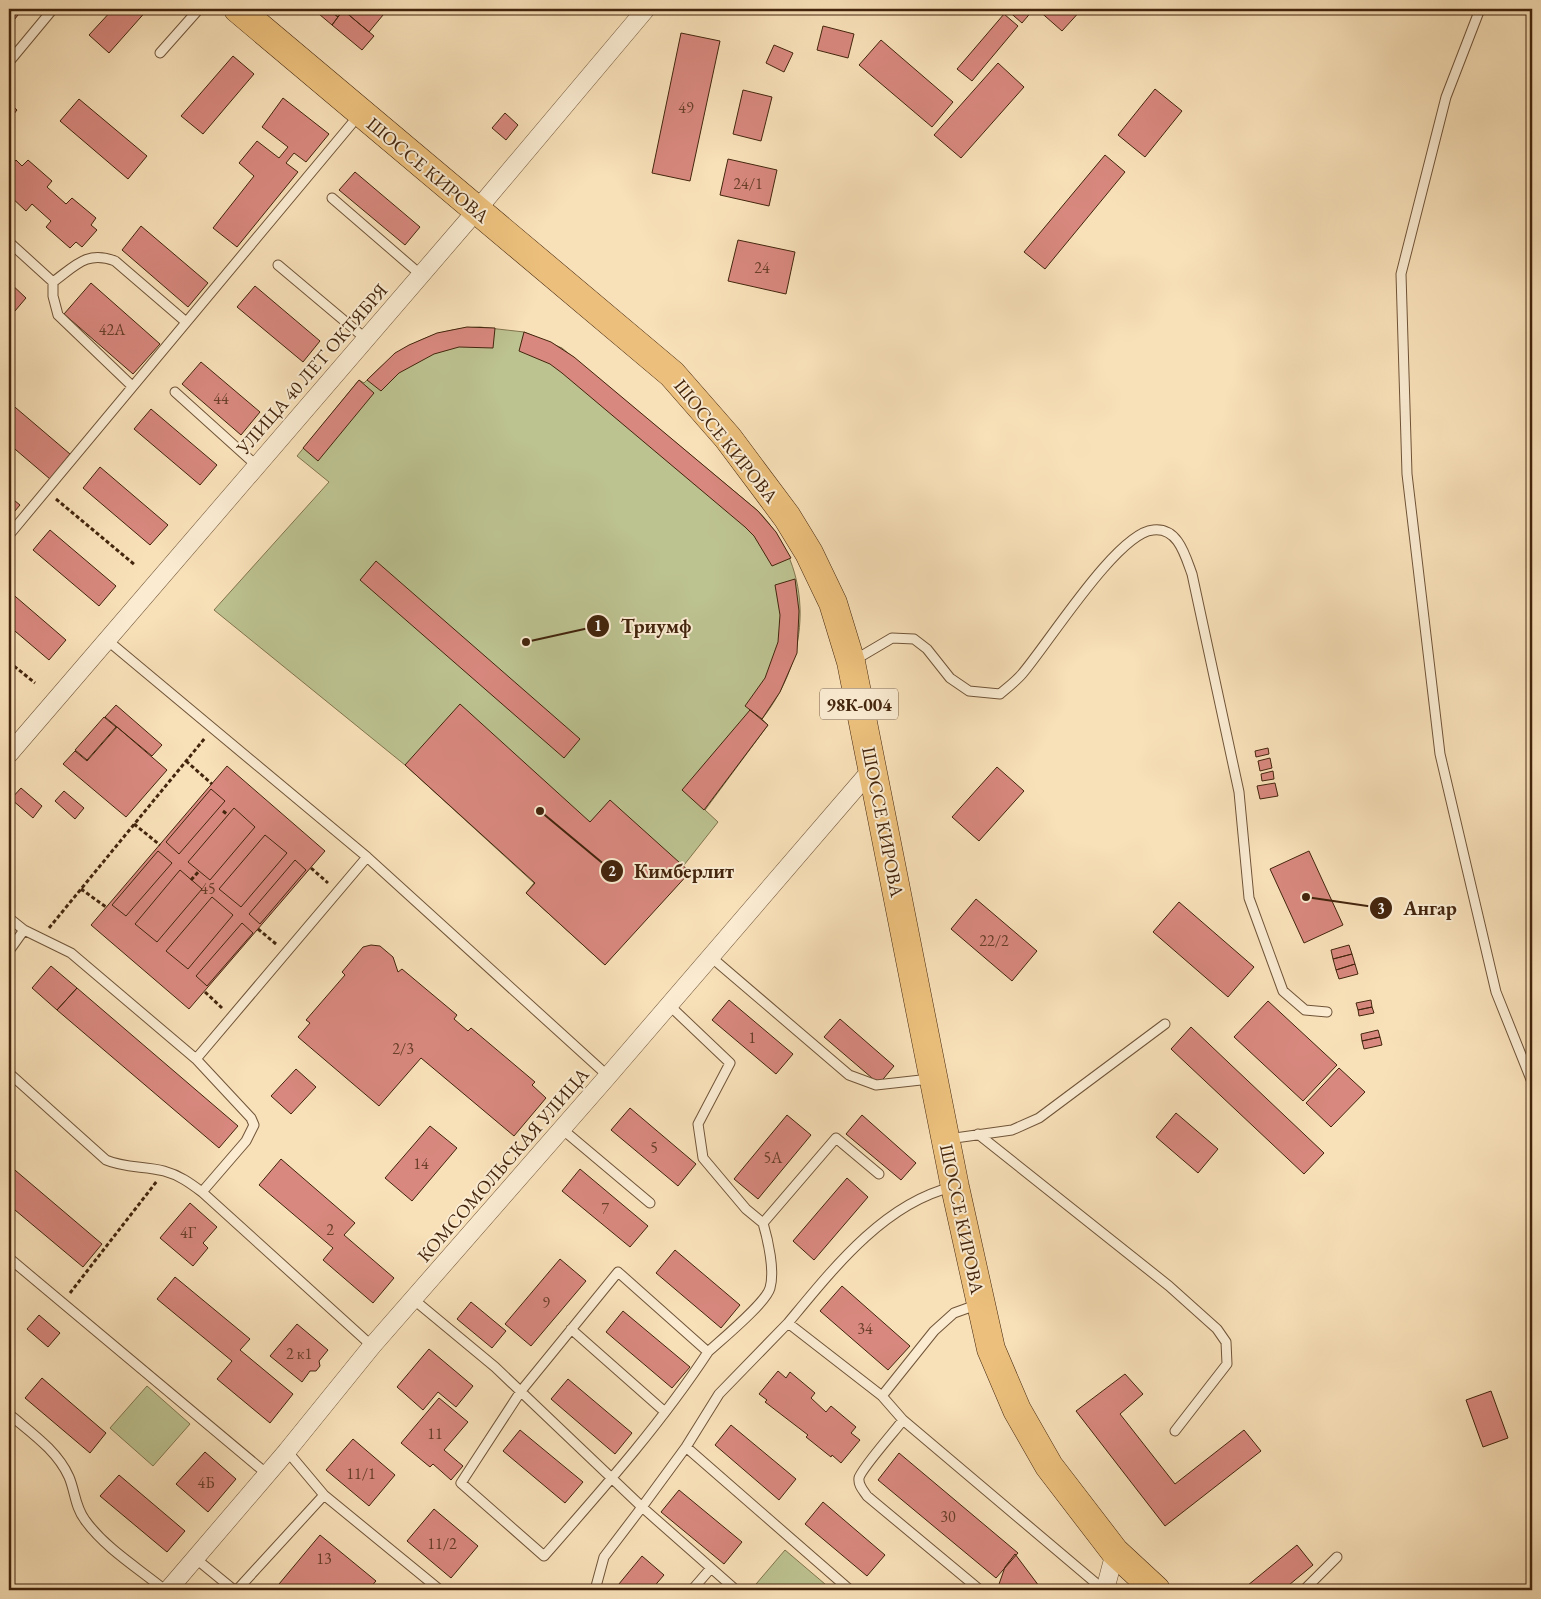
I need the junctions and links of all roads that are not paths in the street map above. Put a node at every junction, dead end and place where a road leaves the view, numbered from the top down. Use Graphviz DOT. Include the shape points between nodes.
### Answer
graph roads {
  1 [pos="53,9"];
  2 [pos="199,9"];
  3 [pos="238,9"];
  4 [pos="646,9"];
  5 [pos="1480,9"];
  6 [pos="160,53"];
  7 [pos="9,62"];
  8 [pos="361,113"];
  9 [pos="332,198"];
  10 [pos="476,211"];
  11 [pos="9,242"];
  12 [pos="278,265"];
  13 [pos="421,275"];
  14 [pos="53,282"];
  15 [pos="186,322"];
  16 [pos="366,339"];
  17 [pos="132,386"];
  18 [pos="175,392"];
  19 [pos="257,466"];
  20 [pos="9,535"];
  21 [pos="107,640"];
  22 [pos="851,662"];
  23 [pos="9,754"];
  24 [pos="872,769"];
  25 [pos="367,857"];
  26 [pos="9,918"];
  27 [pos="24,930"];
  28 [pos="9,951"];
  29 [pos="711,957"];
  30 [pos="670,1005"];
  31 [pos="1327,1012"];
  32 [pos="1165,1024"];
  33 [pos="196,1059"];
  34 [pos="9,1073"];
  35 [pos="608,1076"];
  36 [pos="934,1078"];
  37 [pos="1532,1082"];
  38 [pos="562,1129"];
  39 [pos="978,1134"];
  40 [pos="946,1139"];
  41 [pos="879,1174"];
  42 [pos="955,1187"];
  43 [pos="202,1192"];
  44 [pos="650,1203"];
  45 [pos="763,1223"];
  46 [pos="9,1258"];
  47 [pos="413,1299"];
  48 [pos="980,1304"];
  49 [pos="788,1323"];
  50 [pos="571,1330"];
  51 [pos="372,1346"];
  52 [pos="708,1352"];
  53 [pos="521,1391"];
  54 [pos="882,1396"];
  55 [pos="665,1412"];
  56 [pos="9,1414"];
  57 [pos="903,1420"];
  58 [pos="1175,1431"];
  59 [pos="686,1448"];
  60 [pos="287,1451"];
  61 [pos="267,1474"];
  62 [pos="612,1478"];
  63 [pos="324,1495"];
  64 [pos="642,1507"];
  65 [pos="1115,1552"];
  66 [pos="1337,1557"];
  67 [pos="195,1558"];
  68 [pos="711,1568"];
  69 [pos="166,1590"];
  70 [pos="234,1590"];
  71 [pos="237,1590"];
  72 [pos="440,1590"];
  73 [pos="595,1590"];
  74 [pos="692,1590"];
  75 [pos="736,1590"];
  76 [pos="850,1590"];
  77 [pos="980,1590"];
  78 [pos="1105,1590"];
  79 [pos="1156,1590"];
  80 [pos="1304,1590"];
  1 -- 7 [label="lane"];
  2 -- 6 [label="lane"];
  3 -- 8 [label="main road, ШОССЕ КИРОВА / 98К-004"];
  4 -- 10 [label="street, УЛИЦА 40 ЛЕТ ОКТЯБРЯ"];
  5 -- 37 [label="lane" via="1446,97 1402,274 1407,474 1440,754 1496,992"];
  8 -- 10 [label="main road, ШОССЕ КИРОВА / 98К-004"];
  8 -- 15 [label="lane"];
  9 -- 13 [label="lane"];
  10 -- 13 [label="street, УЛИЦА 40 ЛЕТ ОКТЯБРЯ"];
  10 -- 22 [label="main road, ШОССЕ КИРОВА / 98К-004" via="649,353 708,414 787,517 809,553 832,603"];
  11 -- 14 [label="lane"];
  12 -- 16 [label="lane"];
  13 -- 16 [label="street, УЛИЦА 40 ЛЕТ ОКТЯБРЯ"];
  14 -- 15 [label="lane" via="88,257 106,257 115,261"];
  14 -- 17 [label="lane" via="52,296 58,315"];
  15 -- 17 [label="lane"];
  16 -- 19 [label="street, УЛИЦА 40 ЛЕТ ОКТЯБРЯ"];
  17 -- 20 [label="lane"];
  18 -- 19 [label="lane"];
  19 -- 21 [label="street, УЛИЦА 40 ЛЕТ ОКТЯБРЯ"];
  21 -- 23 [label="street, УЛИЦА 40 ЛЕТ ОКТЯБРЯ"];
  21 -- 25 [label="lane"];
  22 -- 24 [label="main road, ШОССЕ КИРОВА / 98К-004"];
  22 -- 31 [label="lane" via="892,638 914,639 927,649 950,678 969,691 1000,694 1021,675 1116,553 1138,534 1154,530 1169,533 1182,546 1194,583 1239,792 1249,898 1282,991 1305,1010"];
  24 -- 29 [label="street, КОМСОМОЛЬСКАЯ УЛИЦА"];
  24 -- 36 [label="main road, ШОССЕ КИРОВА / 98К-004"];
  25 -- 33 [label="lane"];
  25 -- 35 [label="lane"];
  26 -- 27 [label="lane"];
  27 -- 28 [label="lane"];
  27 -- 33 [label="lane" via="71,953"];
  29 -- 30 [label="street, КОМСОМОЛЬСКАЯ УЛИЦА"];
  29 -- 36 [label="lane" via="849,1074 876,1085"];
  30 -- 35 [label="street, КОМСОМОЛЬСКАЯ УЛИЦА"];
  30 -- 45 [label="lane" via="730,1063 698,1124 703,1158 746,1210"];
  32 -- 39 [label="lane" via="1039,1118 1012,1130"];
  33 -- 43 [label="lane" via="246,1112 254,1125 246,1141"];
  34 -- 43 [label="lane" via="106,1160 165,1171"];
  35 -- 38 [label="street, КОМСОМОЛЬСКАЯ УЛИЦА"];
  36 -- 40 [label="main road, ШОССЕ КИРОВА / 98К-004"];
  38 -- 44 [label="lane"];
  38 -- 47 [label="street, КОМСОМОЛЬСКАЯ УЛИЦА"];
  39 -- 40 [label="lane"];
  39 -- 58 [label="lane" via="1169,1286 1217,1329 1226,1342 1227,1364"];
  40 -- 42 [label="main road, ШОССЕ КИРОВА / 98К-004"];
  41 -- 45 [label="lane" via="836,1138"];
  42 -- 48 [label="main road, ШОССЕ КИРОВА / 98К-004"];
  42 -- 49 [label="lane" via="931,1192 884,1223 840,1260"];
  43 -- 51 [label="lane"];
  45 -- 52 [label="lane" via="770,1248 770,1289 748,1316"];
  46 -- 61 [label="lane"];
  47 -- 51 [label="street, КОМСОМОЛЬСКАЯ УЛИЦА"];
  47 -- 53 [label="lane"];
  48 -- 54 [label="lane" via="954,1313 934,1331"];
  48 -- 65 [label="main road, ШОССЕ КИРОВА / 98К-004" via="991,1349 1031,1436 1068,1493"];
  49 -- 54 [label="lane"];
  49 -- 59 [label="lane" via="719,1394"];
  50 -- 52 [label="lane" via="618,1272"];
  50 -- 53 [label="lane"];
  50 -- 55 [label="lane"];
  51 -- 60 [label="street, КОМСОМОЛЬСКАЯ УЛИЦА"];
  52 -- 55 [label="lane"];
  53 -- 62 [label="lane"];
  53 -- 62 [label="lane" via="462,1483 544,1556"];
  54 -- 57 [label="lane"];
  55 -- 62 [label="lane"];
  56 -- 69 [label="lane" via="58,1459 69,1477 83,1518 96,1534"];
  57 -- 77 [label="lane" via="868,1463 859,1478 860,1486 867,1496"];
  57 -- 78 [label="lane"];
  59 -- 64 [label="lane"];
  59 -- 76 [label="lane"];
  60 -- 61 [label="street, КОМСОМОЛЬСКАЯ УЛИЦА"];
  60 -- 63 [label="lane"];
  61 -- 67 [label="street, КОМСОМОЛЬСКАЯ УЛИЦА"];
  62 -- 64 [label="lane"];
  63 -- 71 [label="lane"];
  63 -- 72 [label="lane"];
  64 -- 68 [label="lane"];
  64 -- 73 [label="lane" via="604,1557"];
  65 -- 78 [label="street"];
  65 -- 79 [label="main road, ШОССЕ КИРОВА / 98К-004"];
  66 -- 80 [label="lane"];
  67 -- 69 [label="street, КОМСОМОЛЬСКАЯ УЛИЦА"];
  67 -- 70 [label="lane"];
  68 -- 74 [label="lane"];
  68 -- 75 [label="lane"];
}
